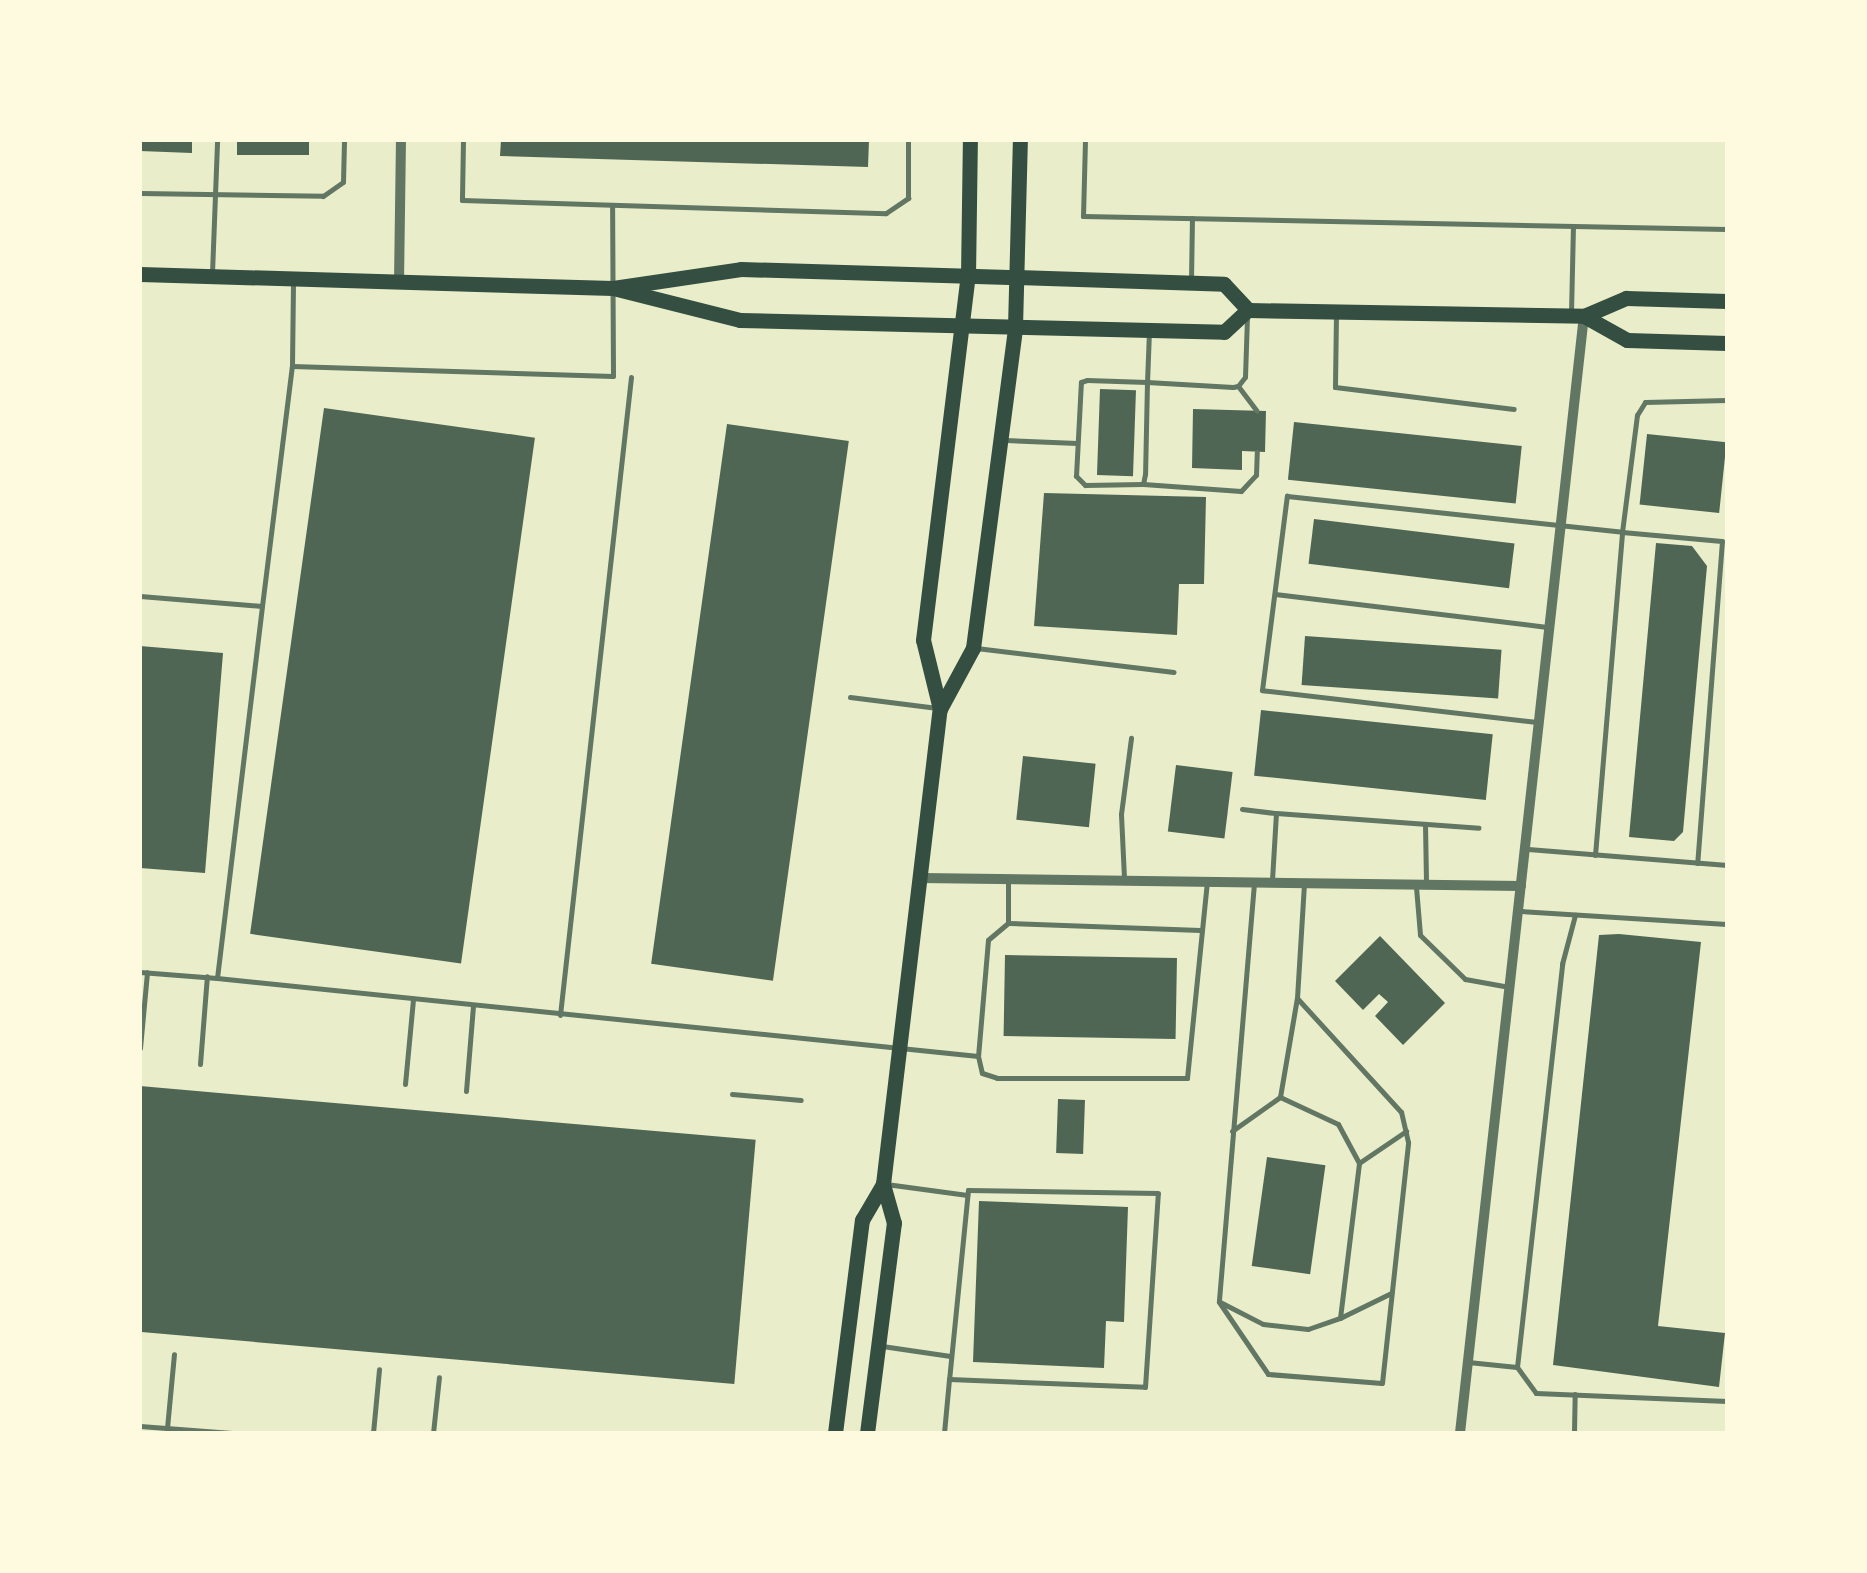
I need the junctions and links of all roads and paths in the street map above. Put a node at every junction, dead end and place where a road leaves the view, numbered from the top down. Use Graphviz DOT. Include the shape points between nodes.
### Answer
graph roads {
  1 [pos="217,140"];
  2 [pos="344,140"];
  3 [pos="401,140"];
  4 [pos="463,140"];
  5 [pos="908,140"];
  6 [pos="970,140"];
  7 [pos="1020,140"];
  8 [pos="1084,140"];
  9 [pos="140,193"];
  10 [pos="216,196"];
  11 [pos="612,205"];
  12 [pos="1192,218"];
  13 [pos="1574,226"];
  14 [pos="1727,229"];
  15 [pos="140,274"];
  16 [pos="212,276"];
  17 [pos="968,276"];
  18 [pos="293,278"];
  19 [pos="1017,278"];
  20 [pos="399,282"];
  21 [pos="1191,283"];
  22 [pos="613,288"];
  23 [pos="1727,301"];
  24 [pos="1248,310"];
  25 [pos="1336,311"];
  26 [pos="1578,316"];
  27 [pos="963,326"];
  28 [pos="1015,327"];
  29 [pos="1148,330"];
  30 [pos="1727,343"];
  31 [pos="292,366"];
  32 [pos="632,377"];
  33 [pos="1147,382"];
  34 [pos="1238,386"];
  35 [pos="1727,400"];
  36 [pos="1514,409"];
  37 [pos="1257,410"];
  38 [pos="1000,440"];
  39 [pos="1076,444"];
  40 [pos="1257,452"];
  41 [pos="1143,484"];
  42 [pos="1561,528"];
  43 [pos="1622,532"];
  44 [pos="1274,594"];
  45 [pos="140,596"];
  46 [pos="262,606"];
  47 [pos="1550,628"];
  48 [pos="972,648"];
  49 [pos="1174,672"];
  50 [pos="850,696"];
  51 [pos="940,709"];
  52 [pos="1539,722"];
  53 [pos="1131,738"];
  54 [pos="1242,809"];
  55 [pos="1276,812"];
  56 [pos="1426,824"];
  57 [pos="1478,828"];
  58 [pos="1525,849"];
  59 [pos="1595,855"];
  60 [pos="1697,863"];
  61 [pos="1727,865"];
  62 [pos="922,878"];
  63 [pos="1008,880"];
  64 [pos="1124,881"];
  65 [pos="1207,882"];
  66 [pos="1254,883"];
  67 [pos="1272,883"];
  68 [pos="1304,884"];
  69 [pos="1421,885"];
  70 [pos="1521,886"];
  71 [pos="1518,911"];
  72 [pos="1575,914"];
  73 [pos="1008,923"];
  74 [pos="1727,924"];
  75 [pos="1202,930"];
  76 [pos="144,972"];
  77 [pos="207,976"];
  78 [pos="217,978"];
  79 [pos="1510,987"];
  80 [pos="1298,998"];
  81 [pos="413,999"];
  82 [pos="473,1006"];
  83 [pos="560,1016"];
  84 [pos="140,1048"];
  85 [pos="901,1049"];
  86 [pos="978,1056"];
  87 [pos="200,1064"];
  88 [pos="405,1084"];
  89 [pos="466,1092"];
  90 [pos="732,1094"];
  91 [pos="1280,1096"];
  92 [pos="800,1100"];
  93 [pos="1232,1131"];
  94 [pos="1406,1132"];
  95 [pos="1360,1163"];
  96 [pos="884,1184"];
  97 [pos="967,1195"];
  98 [pos="1392,1292"];
  99 [pos="1219,1302"];
  100 [pos="1340,1318"];
  101 [pos="879,1345"];
  102 [pos="174,1354"];
  103 [pos="951,1356"];
  104 [pos="1468,1362"];
  105 [pos="1517,1367"];
  106 [pos="379,1370"];
  107 [pos="439,1376"];
  108 [pos="949,1379"];
  109 [pos="1575,1394"];
  110 [pos="1727,1401"];
  111 [pos="140,1426"];
  112 [pos="166,1428"];
  113 [pos="232,1433"];
  114 [pos="373,1433"];
  115 [pos="434,1433"];
  116 [pos="835,1433"];
  117 [pos="867,1433"];
  118 [pos="944,1433"];
  119 [pos="1460,1433"];
  120 [pos="1574,1433"];
  1 -- 10 [label="lane"];
  2 -- 10 [label="lane" via="343,182 323,196"];
  3 -- 20 [label="street"];
  4 -- 11 [label="lane" via="462,200"];
  5 -- 11 [label="lane" via="908,198 886,213"];
  6 -- 17 [label="main road"];
  7 -- 19 [label="main road"];
  8 -- 12 [label="lane" via="1083,216"];
  9 -- 10 [label="lane"];
  10 -- 16 [label="lane"];
  11 -- 22 [label="lane"];
  12 -- 13 [label="lane"];
  12 -- 21 [label="lane"];
  13 -- 14 [label="lane"];
  13 -- 26 [label="lane"];
  15 -- 16 [label="main road"];
  16 -- 18 [label="main road"];
  17 -- 19 [label="main road"];
  17 -- 22 [label="main road" via="740,269"];
  17 -- 27 [label="main road"];
  18 -- 20 [label="main road"];
  18 -- 31 [label="lane"];
  19 -- 21 [label="main road"];
  19 -- 28 [label="main road"];
  20 -- 22 [label="main road"];
  21 -- 24 [label="main road" via="1224,284"];
  22 -- 27 [label="main road" via="740,320"];
  22 -- 31 [label="lane" via="613,376"];
  23 -- 26 [label="main road" via="1626,298"];
  24 -- 25 [label="main road"];
  24 -- 29 [label="main road" via="1224,332"];
  24 -- 34 [label="lane" via="1245,377"];
  25 -- 26 [label="main road"];
  25 -- 36 [label="lane" via="1335,387"];
  26 -- 30 [label="main road" via="1627,340"];
  26 -- 42 [label="street"];
  27 -- 28 [label="main road"];
  27 -- 51 [label="main road" via="923,640"];
  28 -- 29 [label="main road"];
  28 -- 38 [label="main road"];
  29 -- 33 [label="lane"];
  31 -- 46 [label="lane"];
  32 -- 83 [label="lane"];
  33 -- 34 [label="lane"];
  33 -- 39 [label="lane" via="1081,382"];
  33 -- 41 [label="lane"];
  34 -- 37 [label="lane"];
  35 -- 43 [label="lane" via="1645,402 1637,415"];
  38 -- 39 [label="lane"];
  38 -- 48 [label="main road"];
  39 -- 41 [label="lane" via="1076,476 1084,486"];
  40 -- 41 [label="lane" via="1256,475 1241,491"];
  42 -- 43 [label="lane"];
  42 -- 44 [label="lane" via="1287,496"];
  42 -- 47 [label="street"];
  43 -- 59 [label="lane"];
  43 -- 60 [label="lane" via="1722,541"];
  44 -- 47 [label="lane"];
  44 -- 52 [label="lane" via="1262,690"];
  45 -- 46 [label="lane"];
  46 -- 78 [label="lane"];
  47 -- 52 [label="street"];
  48 -- 49 [label="lane"];
  48 -- 51 [label="main road"];
  50 -- 51 [label="lane"];
  51 -- 62 [label="main road"];
  52 -- 58 [label="street"];
  53 -- 64 [label="lane" via="1122,814"];
  54 -- 55 [label="lane"];
  55 -- 56 [label="lane"];
  55 -- 67 [label="lane"];
  56 -- 57 [label="lane"];
  56 -- 69 [label="lane"];
  58 -- 59 [label="lane"];
  58 -- 70 [label="street"];
  59 -- 60 [label="lane"];
  60 -- 61 [label="lane"];
  62 -- 63 [label="street"];
  62 -- 85 [label="main road"];
  63 -- 64 [label="street"];
  63 -- 73 [label="lane"];
  64 -- 65 [label="street"];
  65 -- 66 [label="street"];
  65 -- 75 [label="lane"];
  66 -- 67 [label="street"];
  66 -- 93 [label="lane"];
  67 -- 68 [label="street"];
  68 -- 69 [label="street"];
  68 -- 80 [label="lane"];
  69 -- 70 [label="street"];
  69 -- 79 [label="lane" via="1420,935 1465,979"];
  70 -- 71 [label="street"];
  71 -- 72 [label="lane"];
  71 -- 79 [label="street"];
  72 -- 74 [label="lane"];
  72 -- 105 [label="lane" via="1562,964"];
  73 -- 75 [label="lane"];
  73 -- 86 [label="lane" via="988,940"];
  75 -- 86 [label="lane" via="1186,1078 997,1078 982,1073"];
  76 -- 77 [label="lane"];
  76 -- 84 [label="lane"];
  77 -- 78 [label="lane"];
  77 -- 87 [label="lane"];
  78 -- 81 [label="lane"];
  79 -- 104 [label="street"];
  80 -- 91 [label="lane"];
  80 -- 94 [label="lane" via="1401,1112"];
  81 -- 82 [label="lane"];
  81 -- 88 [label="lane"];
  82 -- 83 [label="lane"];
  82 -- 89 [label="lane"];
  83 -- 85 [label="lane"];
  85 -- 86 [label="lane"];
  85 -- 96 [label="main road"];
  90 -- 92 [label="lane"];
  91 -- 93 [label="lane"];
  91 -- 95 [label="lane" via="1338,1124"];
  93 -- 99 [label="lane"];
  94 -- 95 [label="lane"];
  94 -- 98 [label="lane"];
  95 -- 100 [label="lane"];
  96 -- 97 [label="lane"];
  96 -- 101 [label="main road" via="894,1224"];
  96 -- 116 [label="main road" via="862,1220"];
  97 -- 103 [label="lane"];
  97 -- 108 [label="lane" via="1158,1193 1145,1387"];
  98 -- 99 [label="lane" via="1382,1383 1268,1374"];
  98 -- 100 [label="lane"];
  99 -- 100 [label="lane" via="1263,1324 1308,1329"];
  101 -- 103 [label="lane"];
  101 -- 117 [label="main road"];
  102 -- 112 [label="lane"];
  103 -- 108 [label="lane"];
  104 -- 105 [label="lane"];
  104 -- 119 [label="street"];
  105 -- 109 [label="lane" via="1536,1393"];
  106 -- 114 [label="lane"];
  107 -- 115 [label="lane"];
  108 -- 118 [label="lane"];
  109 -- 110 [label="lane"];
  109 -- 120 [label="lane"];
  111 -- 112 [label="lane"];
  112 -- 113 [label="lane"];
}
